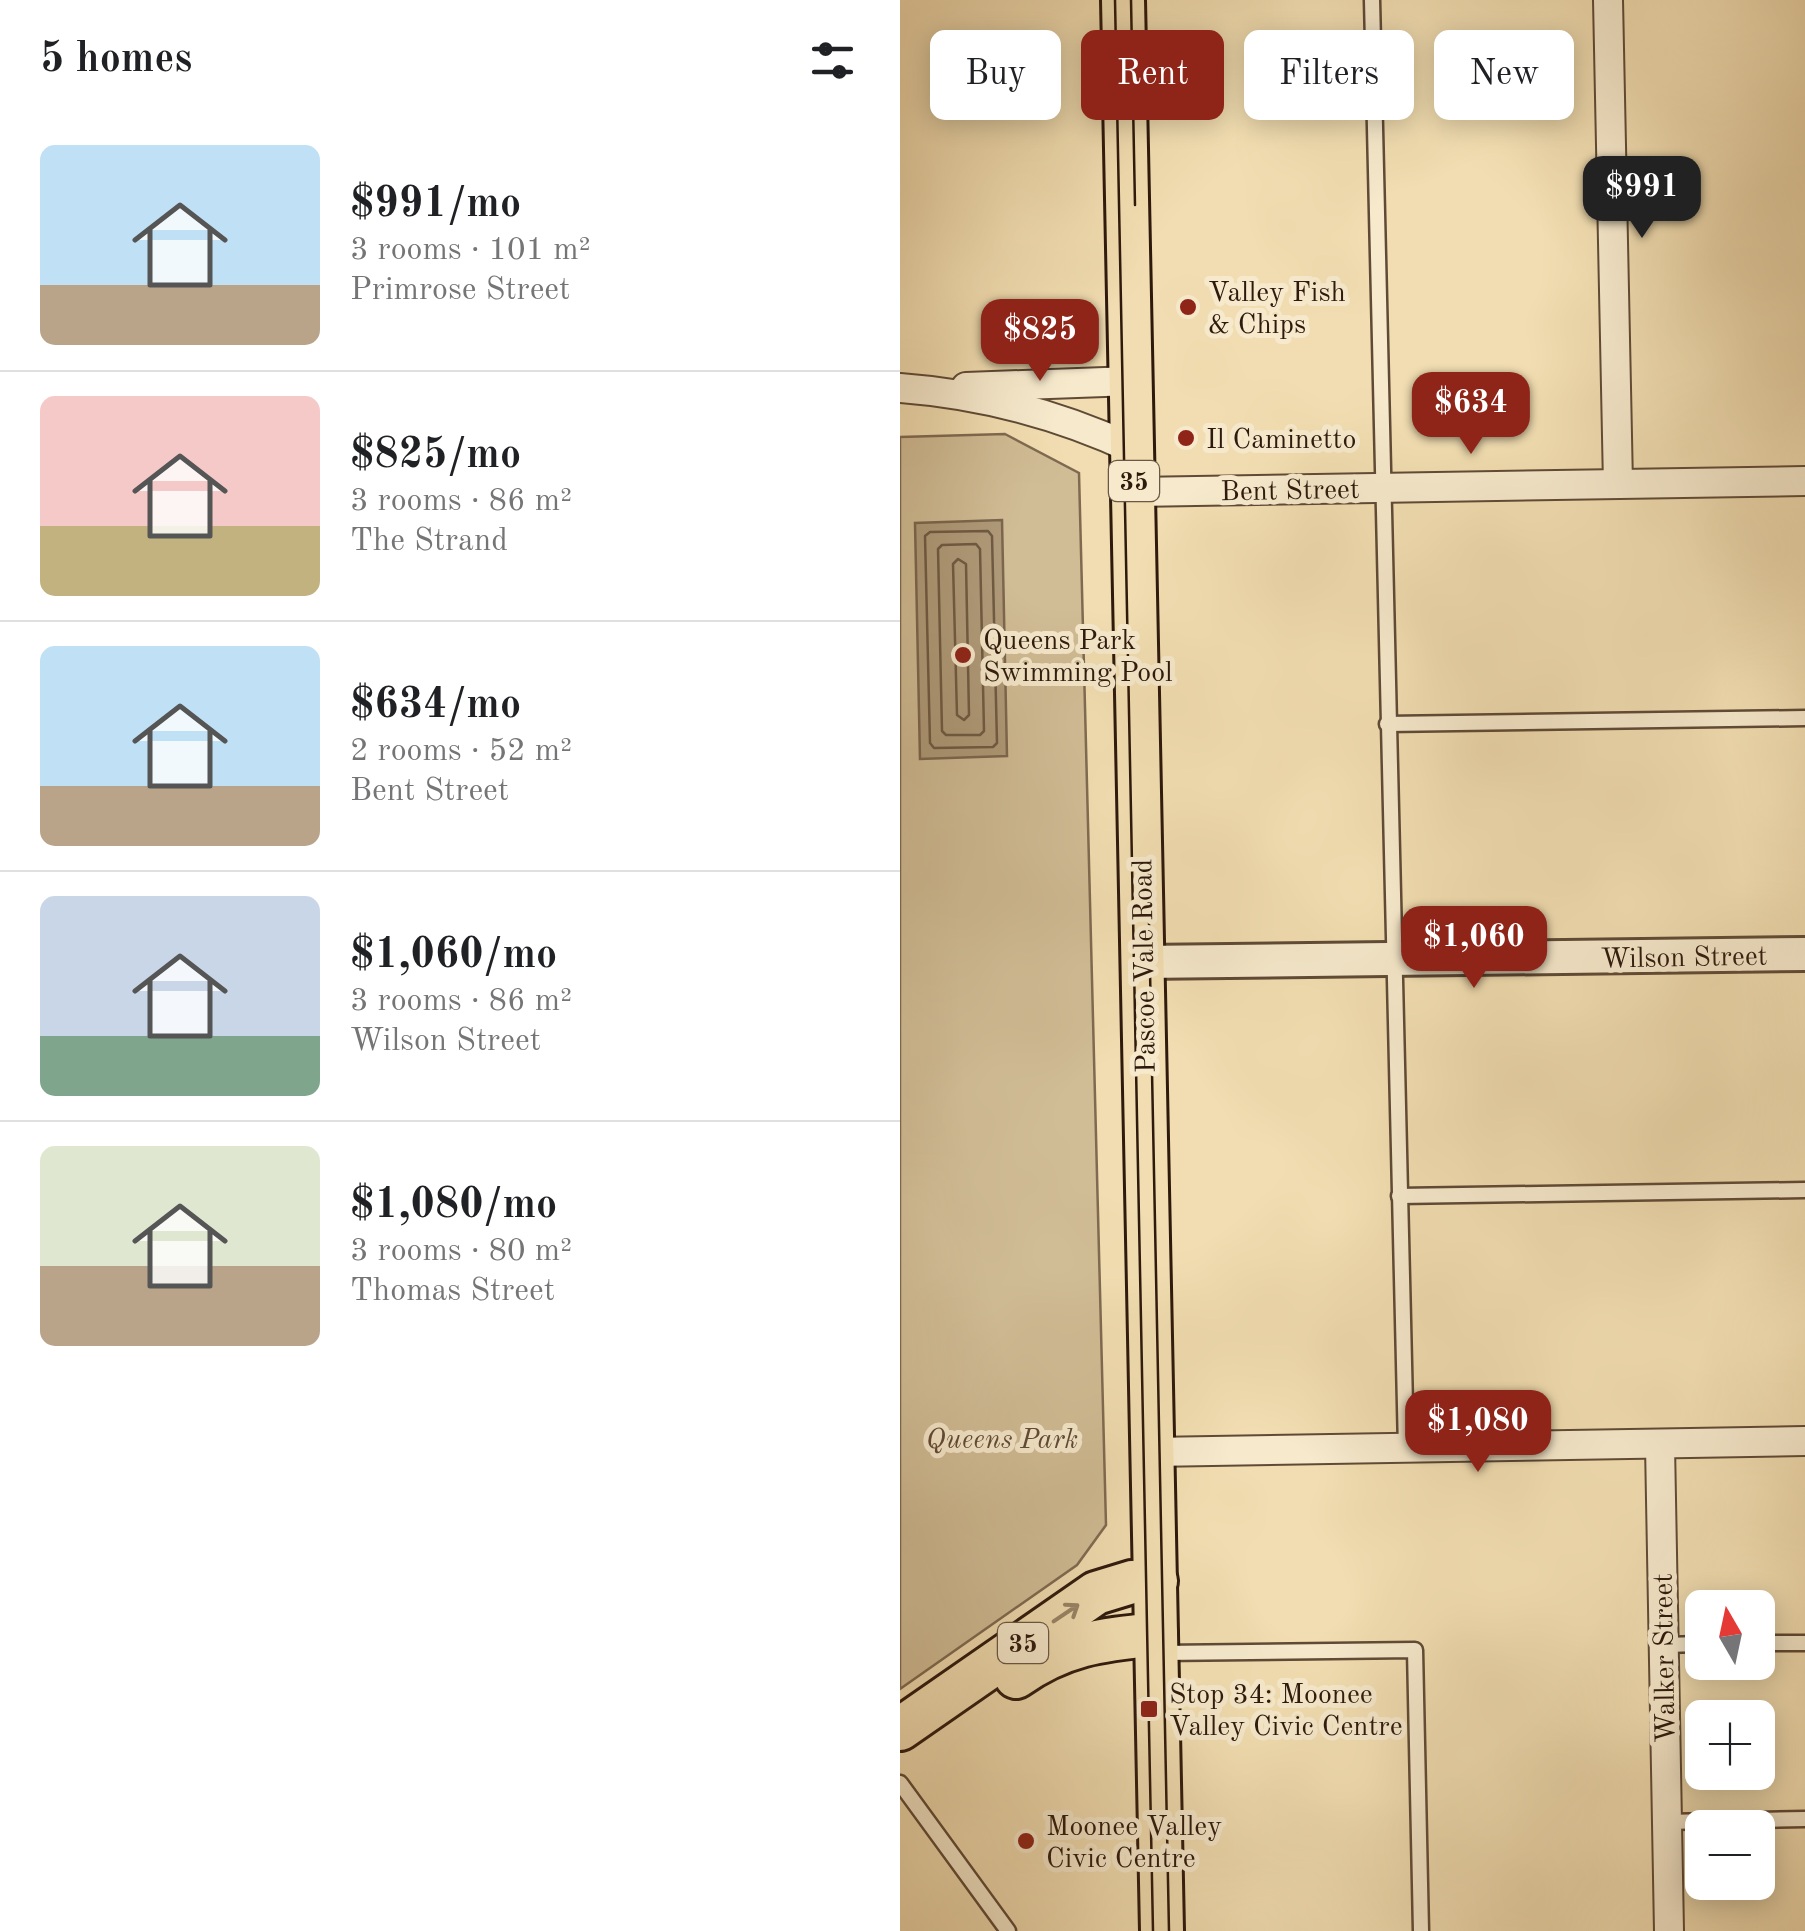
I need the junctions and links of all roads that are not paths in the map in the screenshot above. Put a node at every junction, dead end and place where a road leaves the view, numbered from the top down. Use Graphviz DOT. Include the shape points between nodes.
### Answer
graph roads {
  1 [pos="1123,0"];
  2 [pos="1372,0"];
  3 [pos="1608,0"];
  4 [pos="1132,381"];
  5 [pos="912,389"];
  6 [pos="1133,449"];
  7 [pos="1805,480"];
  8 [pos="1618,484"];
  9 [pos="1382,488"];
  10 [pos="1134,492"];
  11 [pos="1805,718"];
  12 [pos="1387,724"];
  13 [pos="1805,954"];
  14 [pos="1393,961"];
  15 [pos="1142,962"];
  16 [pos="1805,1190"];
  17 [pos="1399,1196"];
  18 [pos="1805,1441"];
  19 [pos="1660,1445"];
  20 [pos="1406,1448"];
  21 [pos="1152,1452"];
  22 [pos="1156,1581"];
  23 [pos="1156,1643"];
  24 [pos="1805,1643"];
  25 [pos="1663,1644"];
  26 [pos="1685,1644"];
  27 [pos="1775,1644"];
  28 [pos="900,1729"];
  29 [pos="900,1758"];
  30 [pos="900,1783"];
  31 [pos="1805,1818"];
  32 [pos="1666,1822"];
  33 [pos="1008,1931"];
  34 [pos="1162,1931"];
  35 [pos="1421,1931"];
  36 [pos="1669,1931"];
  1 -- 4 [label="main road, Pascoe Vale Road / 35"];
  2 -- 9 [label="lane"];
  3 -- 8 [label="street"];
  4 -- 5 [label="street"];
  4 -- 6 [label="main road, Pascoe Vale Road / 35"];
  5 -- 6 [label="street" via="1050,416"];
  6 -- 10 [label="main road, Pascoe Vale Road / 35"];
  7 -- 8 [label="street, Bent Street"];
  8 -- 9 [label="street, Bent Street"];
  9 -- 10 [label="street, Bent Street"];
  9 -- 12 [label="lane"];
  10 -- 15 [label="main road, Pascoe Vale Road / 35"];
  11 -- 12 [label="lane"];
  12 -- 14 [label="lane"];
  13 -- 14 [label="street, Wilson Street"];
  14 -- 15 [label="street, Wilson Street"];
  14 -- 17 [label="lane"];
  15 -- 21 [label="main road, Pascoe Vale Road / 35"];
  16 -- 17 [label="lane"];
  17 -- 20 [label="lane"];
  18 -- 19 [label="street"];
  19 -- 20 [label="street"];
  19 -- 25 [label="street, Walker Street"];
  20 -- 21 [label="street"];
  21 -- 22 [label="main road, Pascoe Vale Road / 35"];
  22 -- 23 [label="main road, Pascoe Vale Road / 35"];
  28 -- 22 [label="main road, 35, one-way" via="1096,1593"];
  23 -- 29 [label="main road" via="1100,1639 1060,1651"];
  23 -- 34 [label="main road, Pascoe Vale Road / 35"];
  23 -- 35 [label="lane" via="1416,1650"];
  24 -- 27 [label="lane"];
  25 -- 26 [label="lane"];
  25 -- 32 [label="street, Walker Street"];
  30 -- 33 [label="lane"];
  31 -- 32 [label="lane"];
  32 -- 36 [label="street, Walker Street"];
}
